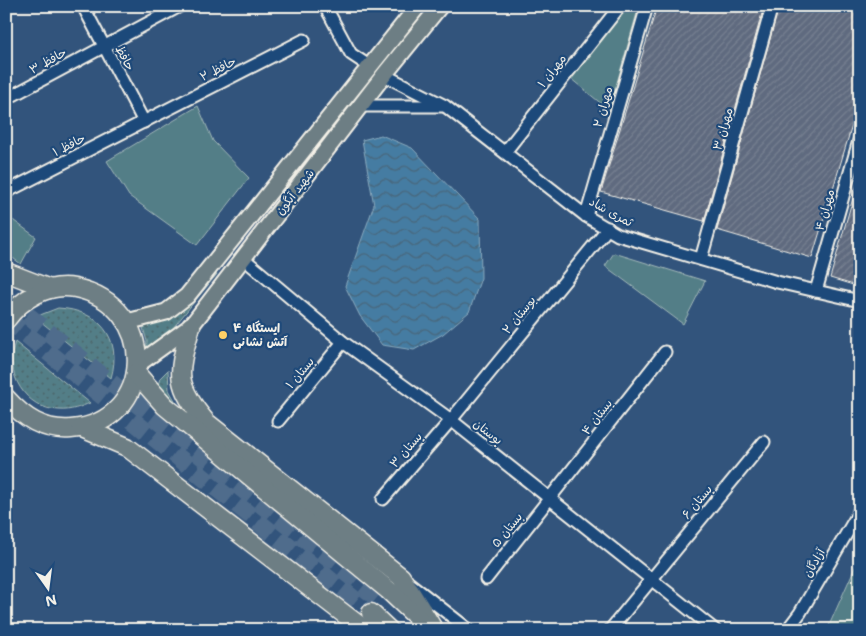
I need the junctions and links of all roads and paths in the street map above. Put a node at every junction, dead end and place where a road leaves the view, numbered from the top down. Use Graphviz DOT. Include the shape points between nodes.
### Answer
graph roads {
  1 [pos="82,6"];
  2 [pos="180,6"];
  3 [pos="325,6"];
  4 [pos="418,6"];
  5 [pos="440,6"];
  6 [pos="620,6"];
  7 [pos="646,6"];
  8 [pos="772,6"];
  9 [pos="304,40"];
  10 [pos="103,46"];
  11 [pos="369,66"];
  12 [pos="384,74"];
  13 [pos="6,99"];
  14 [pos="361,106"];
  15 [pos="445,106"];
  16 [pos="144,122"];
  17 [pos="860,137"];
  18 [pos="504,152"];
  19 [pos="284,174"];
  20 [pos="300,185"];
  21 [pos="6,192"];
  22 [pos="586,216"];
  23 [pos="608,228"];
  24 [pos="243,258"];
  25 [pos="701,259"];
  26 [pos="6,272"];
  27 [pos="50,289"];
  28 [pos="816,291"];
  29 [pos="860,301"];
  30 [pos="6,320"];
  31 [pos="128,322"];
  32 [pos="191,326"];
  33 [pos="343,342"];
  34 [pos="665,352"];
  35 [pos="136,369"];
  36 [pos="6,398"];
  37 [pos="13,412"];
  38 [pos="451,420"];
  39 [pos="278,421"];
  40 [pos="82,428"];
  41 [pos="764,442"];
  42 [pos="383,498"];
  43 [pos="550,499"];
  44 [pos="860,507"];
  45 [pos="401,577"];
  46 [pos="486,579"];
  47 [pos="651,579"];
  48 [pos="800,614"];
  49 [pos="368,620"];
  50 [pos="389,630"];
  51 [pos="431,630"];
  52 [pos="468,630"];
  53 [pos="610,630"];
  54 [pos="715,630"];
  55 [pos="787,630"];
  56 [pos="798,630"];
  1 -- 10 [label="street, حافظ"];
  2 -- 10 [label="street, حافظ ۳"];
  3 -- 11 [label="street" via="351,54"];
  4 -- 11 [label="main road, شهید آبگون"];
  5 -- 12 [label="main road, شهید آبگون"];
  6 -- 18 [label="street, ۱ مهران"];
  7 -- 22 [label="street, مهران ۲"];
  8 -- 25 [label="street, مهران ۳"];
  9 -- 16 [label="street, حافظ ۲"];
  10 -- 13 [label="street, حافظ ۳"];
  10 -- 16 [label="street, حافظ"];
  11 -- 19 [label="main road, شهید آبگون"];
  12 -- 14 [label="main road, شهید آبگون"];
  12 -- 15 [label="street, ثمری شاد"];
  14 -- 15 [label="street"];
  14 -- 20 [label="main road, شهید آبگون"];
  15 -- 18 [label="street, ثمری شاد"];
  16 -- 21 [label="street, حافظ ۱"];
  17 -- 28 [label="street, مهران ۴"];
  18 -- 22 [label="street, ثمری شاد"];
  19 -- 20 [label="main road"];
  19 -- 31 [label="main road, شهید آبگون" via="188,296 166,312"];
  20 -- 24 [label="main road, شهید آبگون"];
  22 -- 23 [label="street, ثمری شاد"];
  23 -- 25 [label="street, ثمری شاد" via="618,234"];
  23 -- 38 [label="street, بوستان ۲"];
  24 -- 32 [label="main road, شهید آبگون"];
  24 -- 33 [label="street, بوستان"];
  25 -- 28 [label="street, ثمری شاد"];
  26 -- 27 [label="highway"];
  27 -- 30 [label="highway" via="23,302"];
  27 -- 31 [label="highway" via="72,288 94,293 113,305"];
  28 -- 29 [label="street, ثمری شاد"];
  31 -- 35 [label="highway" via="136,343"];
  32 -- 35 [label="main road, شهید آبگون"];
  32 -- 45 [label="highway" via="179,369 187,399 206,422"];
  33 -- 38 [label="street, بوستان"];
  33 -- 39 [label="street, بستان ۱"];
  34 -- 43 [label="street, بستان ۴"];
  35 -- 40 [label="highway" via="129,393 120,406 102,420"];
  35 -- 51 [label="highway" via="165,406 388,590"];
  36 -- 37 [label="highway"];
  37 -- 40 [label="highway" via="52,428"];
  38 -- 42 [label="street, بستان ۳"];
  38 -- 43 [label="street, بوستان"];
  40 -- 49 [label="highway" via="127,447"];
  41 -- 47 [label="street, بستان ۶"];
  43 -- 46 [label="street, بستان ۵"];
  43 -- 47 [label="street, بوستان"];
  44 -- 48 [label="street, آزادگان"];
  45 -- 51 [label="highway"];
  45 -- 52 [label="street"];
  47 -- 53 [label="street, بستان ۶"];
  47 -- 54 [label="street, بوستان"];
  48 -- 55 [label="street, آزادگان"];
  48 -- 56 [label="street"];
  49 -- 50 [label="highway"];
  49 -- 51 [label="highway"];
}
